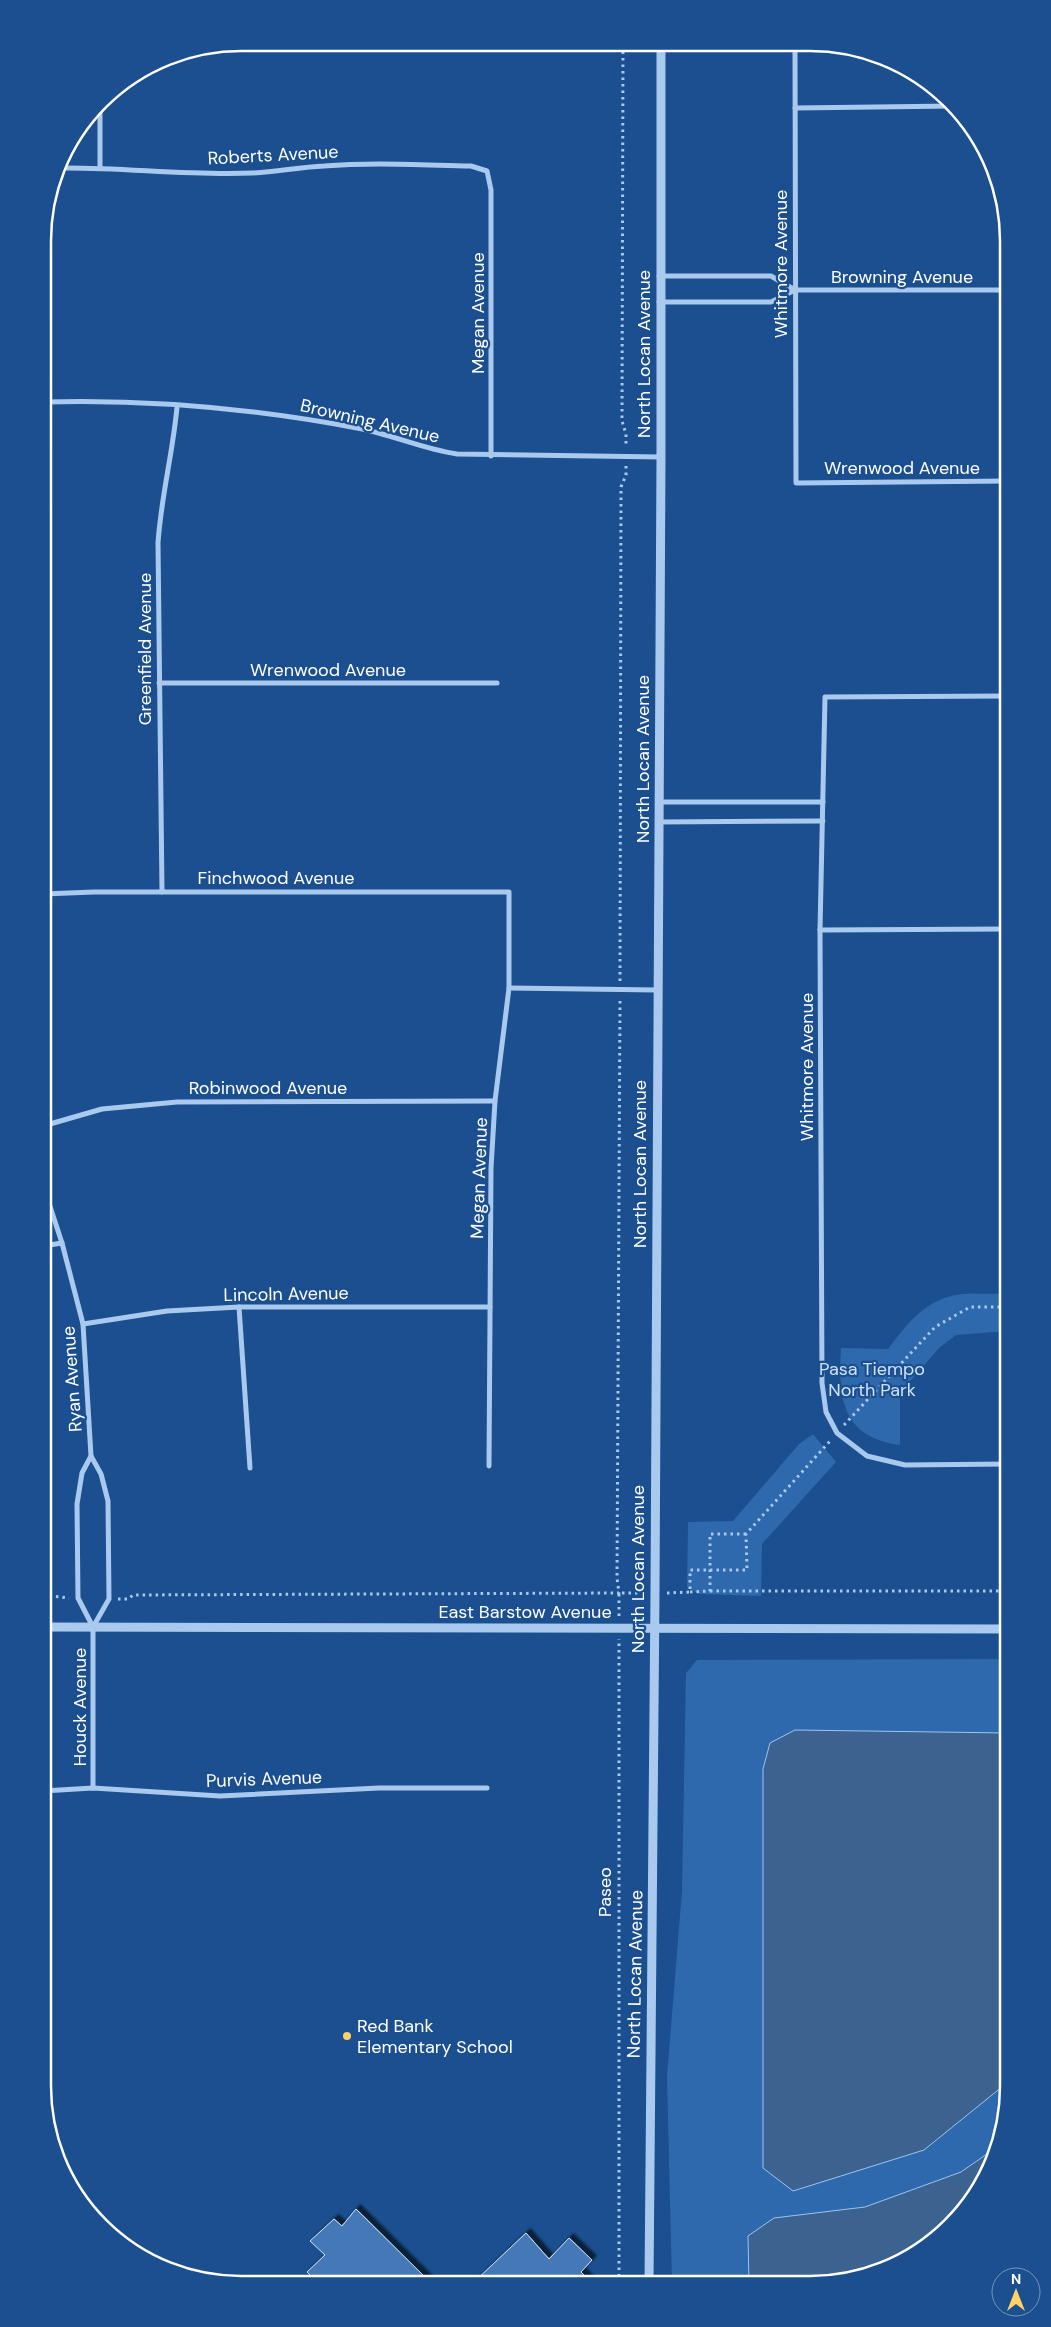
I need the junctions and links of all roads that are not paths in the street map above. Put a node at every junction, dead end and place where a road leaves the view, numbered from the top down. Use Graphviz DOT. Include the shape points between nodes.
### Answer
graph roads {
  1 [pos="661,51"];
  2 [pos="795,51"];
  3 [pos="943,106"];
  4 [pos="795,108"];
  5 [pos="100,114"];
  6 [pos="100,167"];
  7 [pos="66,168"];
  8 [pos="487,171"];
  9 [pos="659,276"];
  10 [pos="795,290"];
  11 [pos="1000,290"];
  12 [pos="659,302"];
  13 [pos="51,402"];
  14 [pos="177,407"];
  15 [pos="491,456"];
  16 [pos="661,457"];
  17 [pos="1000,481"];
  18 [pos="796,483"];
  19 [pos="159,683"];
  20 [pos="497,683"];
  21 [pos="1000,696"];
  22 [pos="659,802"];
  23 [pos="823,802"];
  24 [pos="822,821"];
  25 [pos="659,822"];
  26 [pos="162,892"];
  27 [pos="509,892"];
  28 [pos="51,894"];
  29 [pos="1000,929"];
  30 [pos="820,930"];
  31 [pos="509,988"];
  32 [pos="656,990"];
  33 [pos="495,1102"];
  34 [pos="51,1124"];
  35 [pos="51,1209"];
  36 [pos="62,1243"];
  37 [pos="51,1245"];
  38 [pos="239,1307"];
  39 [pos="490,1307"];
  40 [pos="83,1324"];
  41 [pos="91,1456"];
  42 [pos="1000,1464"];
  43 [pos="489,1466"];
  44 [pos="250,1468"];
  45 [pos="94,1626"];
  46 [pos="51,1627"];
  47 [pos="654,1629"];
  48 [pos="1000,1629"];
  49 [pos="93,1788"];
  50 [pos="487,1788"];
  51 [pos="51,1791"];
  52 [pos="648,2276"];
  1 -- 9 [label="street, North Locan Avenue"];
  2 -- 4 [label="street, Whitmore Avenue"];
  3 -- 4 [label="street"];
  4 -- 10 [label="street, Whitmore Avenue"];
  5 -- 6 [label="street"];
  6 -- 7 [label="street, Roberts Avenue"];
  6 -- 8 [label="street, Roberts Avenue" via="253,173 369,164 472,166"];
  8 -- 15 [label="street, Megan Avenue" via="492,190"];
  9 -- 10 [label="street" via="771,276"];
  9 -- 12 [label="street, North Locan Avenue"];
  10 -- 11 [label="street, Browning Avenue"];
  10 -- 12 [label="street, Browning Avenue" via="771,302"];
  10 -- 18 [label="street, Whitmore Avenue"];
  12 -- 16 [label="street, North Locan Avenue"];
  13 -- 14 [label="street, Browning Avenue"];
  14 -- 15 [label="street, Browning Avenue" via="274,413 360,429 434,450"];
  14 -- 19 [label="street, Greenfield Avenue" via="158,543"];
  15 -- 16 [label="street, Browning Avenue"];
  16 -- 22 [label="street, North Locan Avenue"];
  17 -- 18 [label="street, Wrenwood Avenue"];
  19 -- 20 [label="street, Wrenwood Avenue"];
  19 -- 26 [label="street, Greenfield Avenue"];
  21 -- 23 [label="street, Whitmore Avenue" via="825,697"];
  22 -- 23 [label="street"];
  22 -- 25 [label="street, North Locan Avenue"];
  23 -- 24 [label="street, Whitmore Avenue"];
  24 -- 25 [label="street"];
  24 -- 30 [label="street, Whitmore Avenue"];
  25 -- 32 [label="street, North Locan Avenue"];
  26 -- 27 [label="street, Finchwood Avenue"];
  26 -- 28 [label="street, Finchwood Avenue"];
  27 -- 31 [label="street, Megan Avenue"];
  29 -- 30 [label="street"];
  30 -- 42 [label="street, Whitmore Avenue" via="822,1383 826,1412 837,1433 867,1456 905,1465"];
  31 -- 32 [label="street"];
  31 -- 33 [label="street, Megan Avenue"];
  32 -- 47 [label="street, North Locan Avenue"];
  33 -- 34 [label="street, Robinwood Avenue" via="177,1102 102,1109"];
  33 -- 39 [label="street, Megan Avenue" via="490,1168"];
  35 -- 36 [label="street, Ryan Avenue"];
  36 -- 37 [label="street"];
  36 -- 40 [label="street, Ryan Avenue"];
  38 -- 39 [label="street, Lincoln Avenue"];
  38 -- 40 [label="street, Lincoln Avenue" via="167,1311"];
  38 -- 44 [label="street"];
  39 -- 43 [label="street, Megan Avenue"];
  40 -- 41 [label="street, Ryan Avenue"];
  41 -- 45 [label="street, Ryan Avenue" via="82,1473 76,1504 78,1598"];
  41 -- 45 [label="street, Ryan Avenue" via="101,1474 108,1501 109,1598"];
  45 -- 46 [label="street, East Barstow Avenue"];
  45 -- 47 [label="street, East Barstow Avenue"];
  45 -- 49 [label="street, Houck Avenue"];
  47 -- 48 [label="street, East Barstow Avenue"];
  47 -- 52 [label="street, North Locan Avenue"];
  49 -- 50 [label="street, Purvis Avenue" via="220,1796 379,1788"];
  49 -- 51 [label="street, Purvis Avenue"];
}
